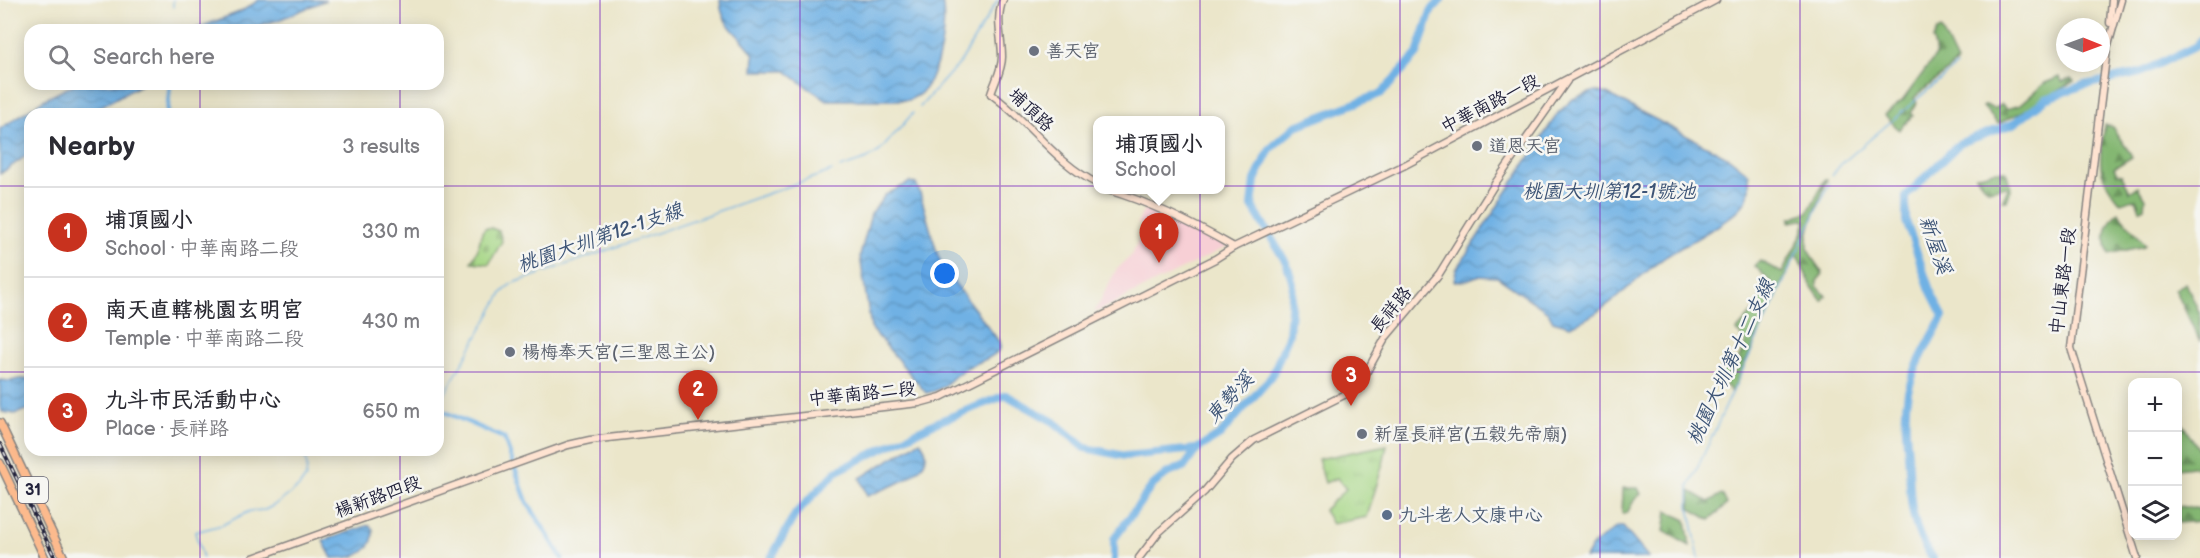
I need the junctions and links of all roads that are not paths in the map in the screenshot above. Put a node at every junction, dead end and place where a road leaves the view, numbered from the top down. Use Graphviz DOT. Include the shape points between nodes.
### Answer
graph roads {
  1 [pos="1003,0"];
  2 [pos="1716,0"];
  3 [pos="2112,0"];
  4 [pos="2121,0"];
  5 [pos="2110,24"];
  6 [pos="2110,41"];
  7 [pos="2106,72"];
  8 [pos="1568,80"];
  9 [pos="1093,181"];
  10 [pos="1122,194"];
  11 [pos="1248,241"];
  12 [pos="1234,247"];
  13 [pos="0,423"];
  14 [pos="0,463"];
  15 [pos="514,463"];
  16 [pos="45,558"];
  17 [pos="64,558"];
  18 [pos="253,558"];
  19 [pos="1139,558"];
  20 [pos="2137,558"];
  1 -- 9 [label="main road, 埔頂路" via="999,27 1002,58 991,94 1070,167"];
  2 -- 8 [label="main road, 中華南路一段"];
  3 -- 5 [label="main road"];
  4 -- 6 [label="main road, 中山東路一段"];
  7 -- 20 [label="main road, 中山東路一段" via="2071,348"];
  8 -- 11 [label="main road, 中華南路一段"];
  8 -- 19 [label="main road, 長祥路" via="1496,182 1439,274 1386,337 1361,382 1350,392 1254,440 1158,533"];
  10 -- 12 [label="main road" via="1182,219"];
  11 -- 12 [label="main road, 中華南路二段"];
  12 -- 15 [label="main road, 中華南路二段" via="966,385 924,402 590,440"];
  13 -- 17 [label="main road, 31"];
  14 -- 16 [label="main road, 31"];
  15 -- 18 [label="main road, 楊新路四段"];
}
